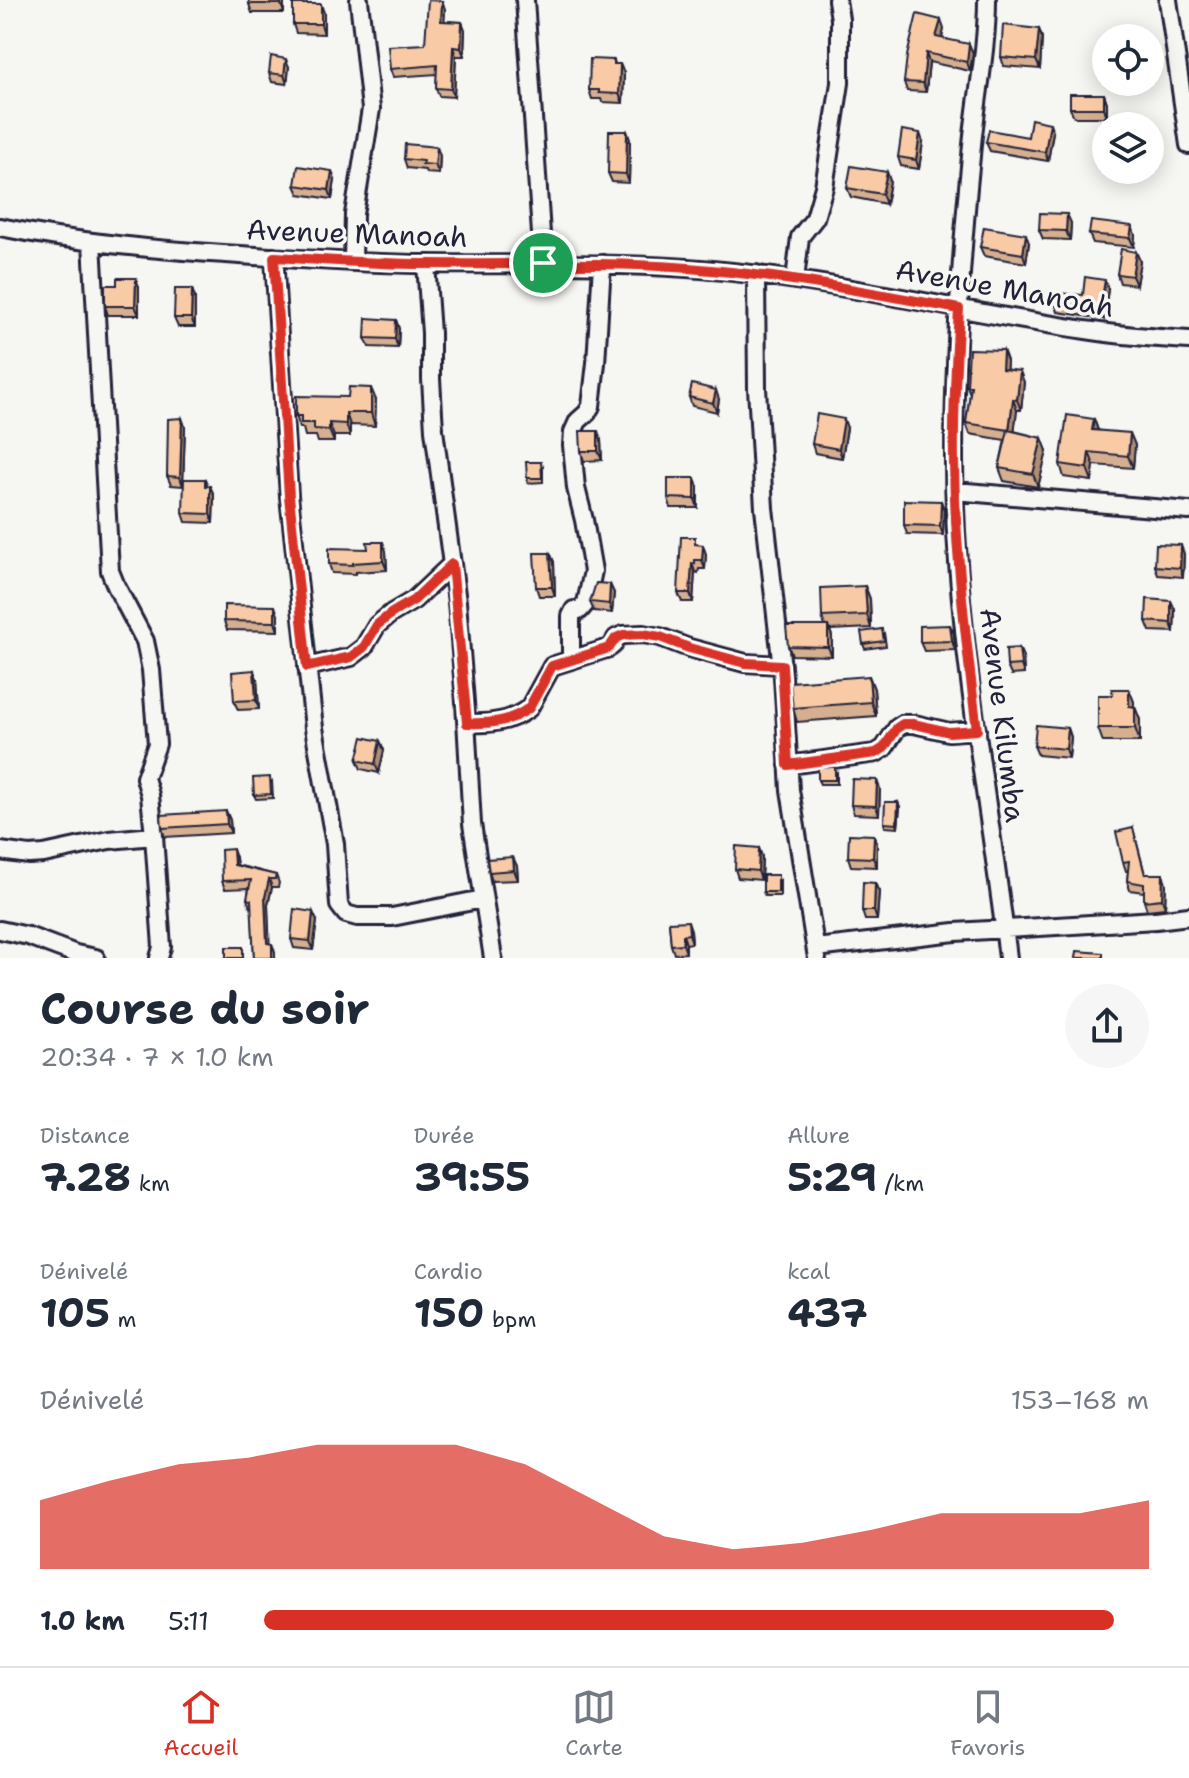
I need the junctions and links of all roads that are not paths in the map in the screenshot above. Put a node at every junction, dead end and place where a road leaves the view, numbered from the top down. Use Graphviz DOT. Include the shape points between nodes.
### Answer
graph roads {
  1 [pos="359,0"];
  2 [pos="525,0"];
  3 [pos="837,0"];
  4 [pos="987,0"];
  5 [pos="1168,0"];
  6 [pos="1189,145"];
  7 [pos="0,227"];
  8 [pos="92,242"];
  9 [pos="274,257"];
  10 [pos="353,261"];
  11 [pos="543,263"];
  12 [pos="426,264"];
  13 [pos="602,264"];
  14 [pos="756,274"];
  15 [pos="795,280"];
  16 [pos="959,309"];
  17 [pos="1189,340"];
  18 [pos="955,491"];
  19 [pos="1189,511"];
  20 [pos="452,564"];
  21 [pos="571,659"];
  22 [pos="782,665"];
  23 [pos="307,667"];
  24 [pos="467,723"];
  25 [pos="977,730"];
  26 [pos="788,765"];
  27 [pos="154,836"];
  28 [pos="0,851"];
  29 [pos="483,899"];
  30 [pos="1189,916"];
  31 [pos="1005,929"];
  32 [pos="0,930"];
  33 [pos="816,953"];
  34 [pos="96,958"];
  35 [pos="159,958"];
  36 [pos="493,958"];
  37 [pos="1008,958"];
  1 -- 10 [label="street" via="371,109 354,214"];
  2 -- 11 [label="street"];
  3 -- 15 [label="street" via="840,83 824,187 815,218 800,237"];
  4 -- 16 [label="street, Avenue Kilumba"];
  5 -- 6 [label="street"];
  7 -- 8 [label="street, Avenue Manoah"];
  8 -- 9 [label="street, Avenue Manoah"];
  8 -- 27 [label="street" via="110,571 145,641 151,670 157,744 145,778"];
  9 -- 10 [label="street, Avenue Manoah"];
  9 -- 23 [label="street" via="289,496"];
  10 -- 12 [label="street, Avenue Manoah"];
  11 -- 12 [label="street, Avenue Manoah"];
  11 -- 13 [label="street, Avenue Manoah"];
  12 -- 20 [label="street" via="434,430"];
  13 -- 14 [label="street, Avenue Manoah"];
  13 -- 21 [label="street" via="591,406 573,432 576,488 593,571 586,603 571,616"];
  14 -- 15 [label="street, Avenue Manoah"];
  14 -- 22 [label="street" via="764,508"];
  15 -- 16 [label="street, Avenue Manoah"];
  16 -- 17 [label="street, Avenue Manoah"];
  16 -- 18 [label="street, Avenue Kilumba"];
  18 -- 19 [label="street"];
  18 -- 25 [label="street, Avenue Kilumba"];
  20 -- 23 [label="street" via="377,625 351,657"];
  20 -- 24 [label="street"];
  21 -- 22 [label="street" via="609,648 623,635 643,634 745,663"];
  21 -- 24 [label="street" via="552,666 523,713 490,724"];
  22 -- 26 [label="street"];
  23 -- 29 [label="street" via="335,844 339,905 357,917 392,917"];
  24 -- 29 [label="street" via="472,824"];
  25 -- 26 [label="street" via="949,732 903,724 876,753"];
  25 -- 31 [label="street, Avenue Kilumba"];
  26 -- 33 [label="street"];
  27 -- 28 [label="street" via="44,854"];
  27 -- 35 [label="street"];
  29 -- 36 [label="street"];
  30 -- 31 [label="street"];
  31 -- 33 [label="street"];
  31 -- 37 [label="street, Avenue Kilumba"];
  32 -- 34 [label="street"];
}
